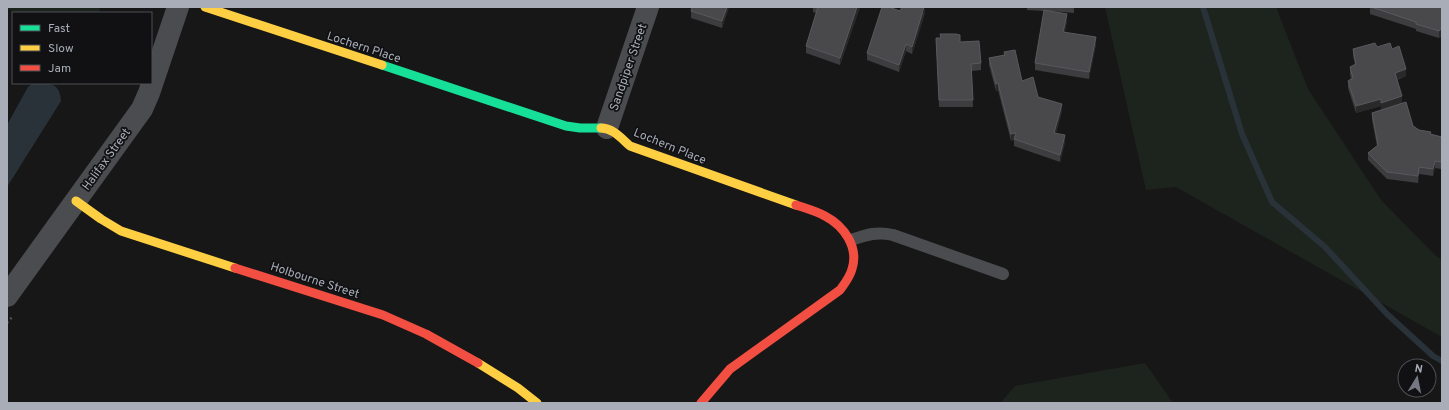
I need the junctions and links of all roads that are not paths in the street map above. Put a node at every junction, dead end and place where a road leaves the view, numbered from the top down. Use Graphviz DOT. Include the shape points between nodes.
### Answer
graph roads {
  1 [pos="178,7"];
  2 [pos="205,7"];
  3 [pos="648,7"];
  4 [pos="607,128"];
  5 [pos="76,201"];
  6 [pos="850,240"];
  7 [pos="1003,274"];
  8 [pos="7,296"];
  9 [pos="537,403"];
  10 [pos="701,403"];
  1 -- 5 [label="street, Halifax Street" via="142,109"];
  2 -- 4 [label="street, Lochern Place" via="566,126"];
  3 -- 4 [label="street, Sandpiper Street"];
  4 -- 6 [label="street, Lochern Place" via="630,146 824,215 837,222"];
  5 -- 8 [label="street, Halifax Street"];
  5 -- 9 [label="street, Holbourne Street" via="121,231 362,308 408,326 468,357"];
  6 -- 7 [label="lane" via="882,232"];
  6 -- 10 [label="street, Lochern Place" via="854,262 852,271 840,290 740,360"];
}
